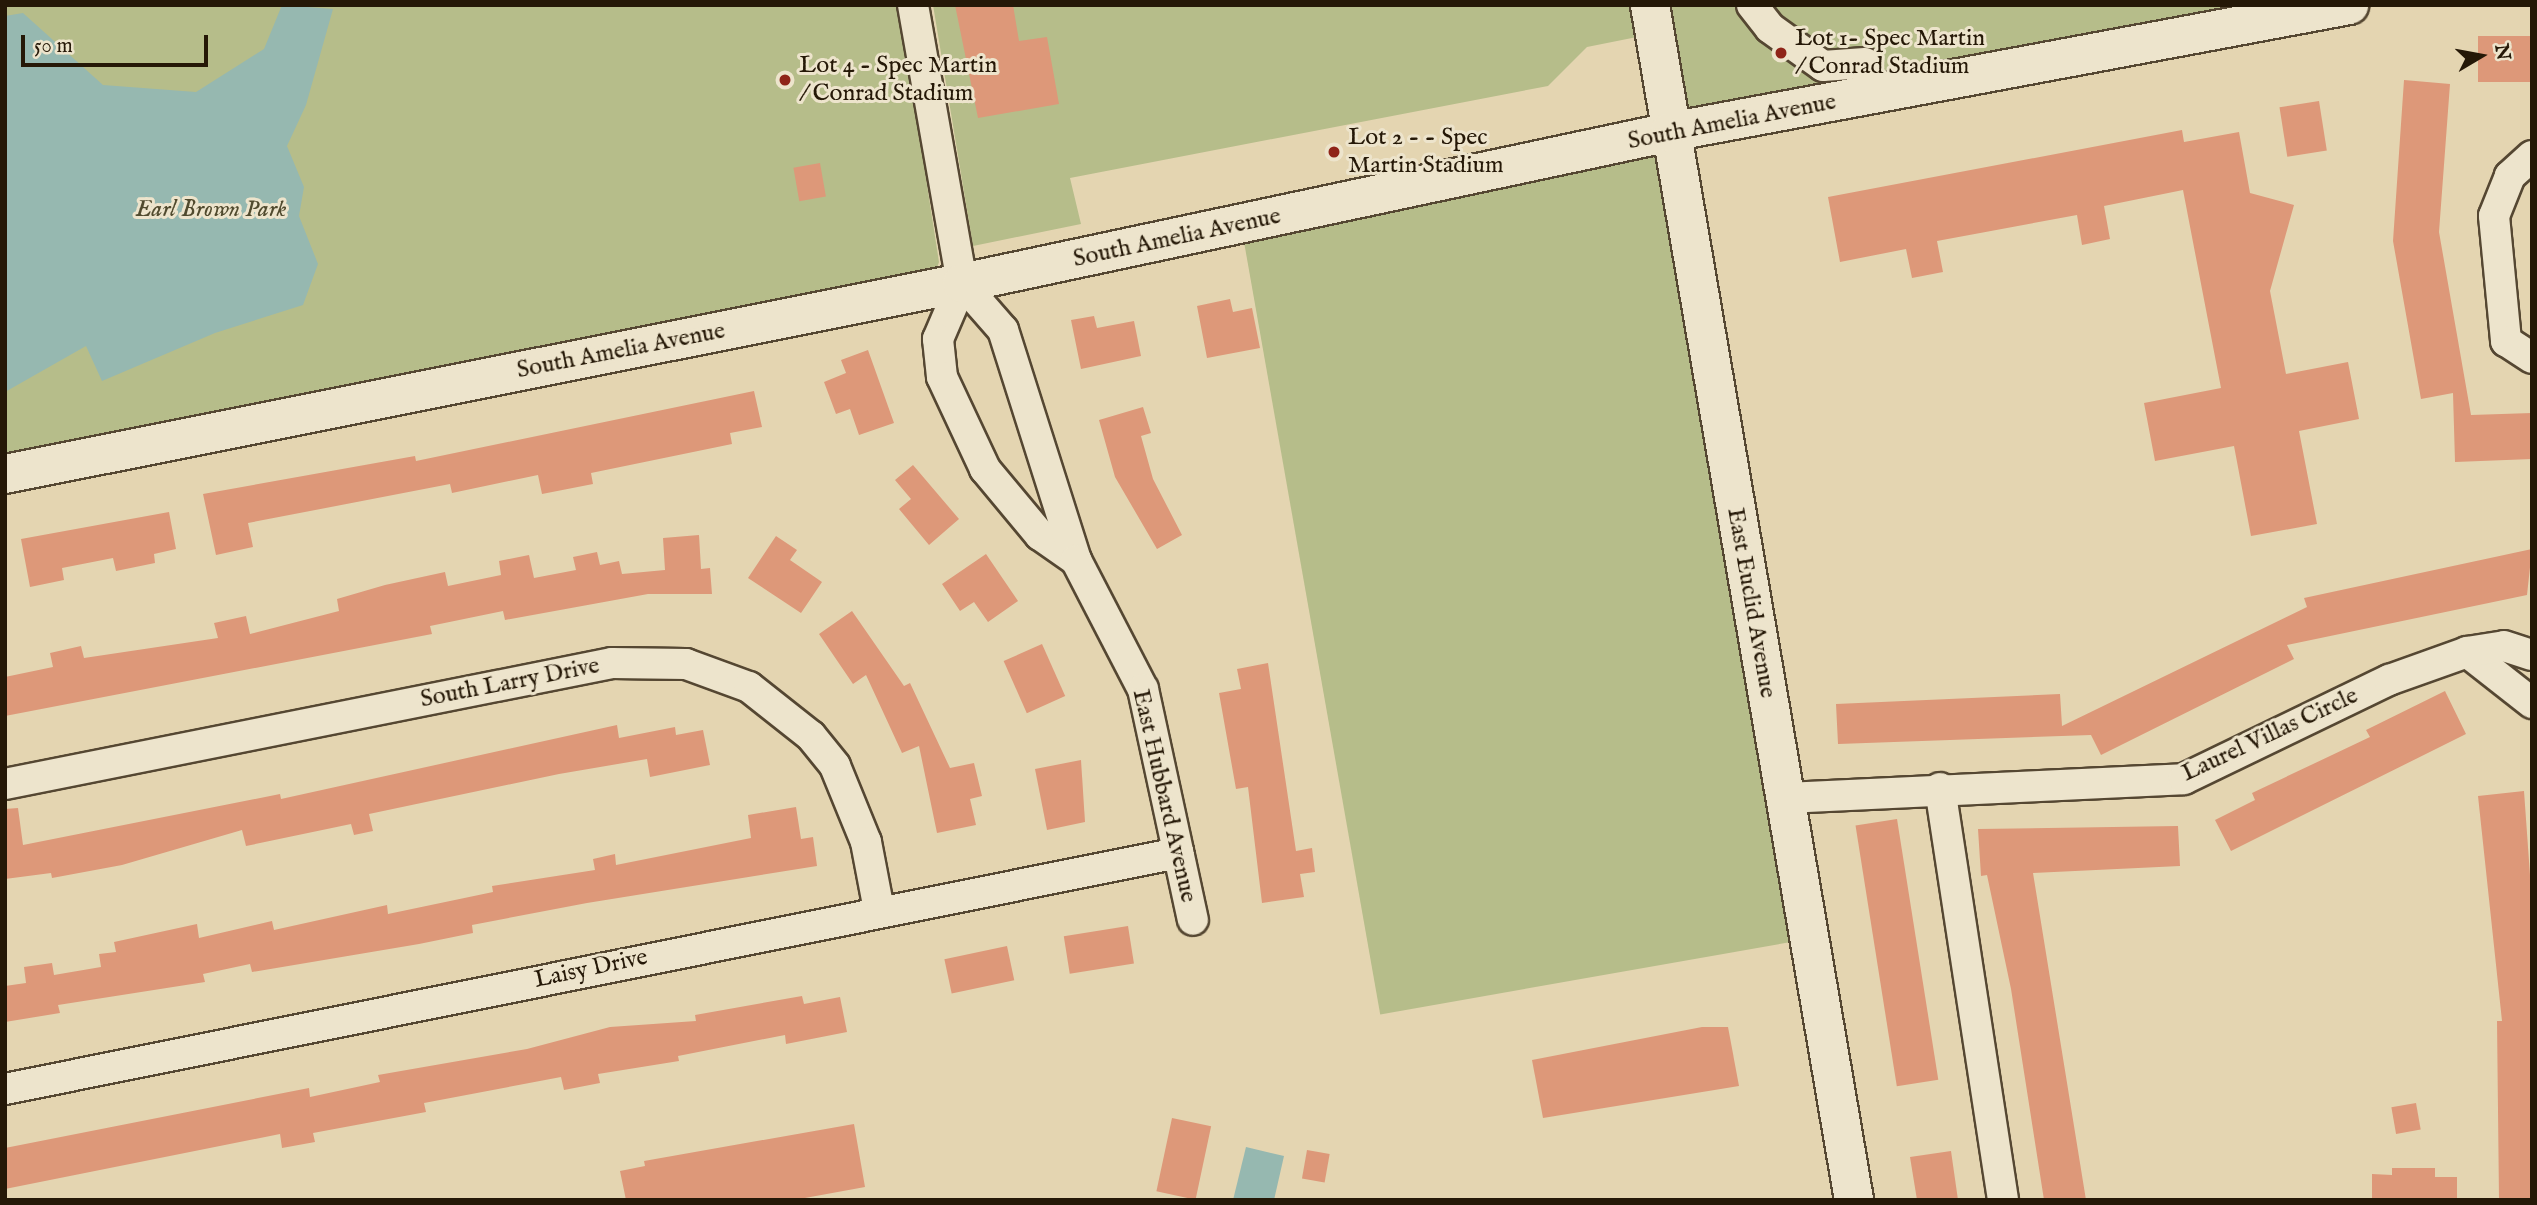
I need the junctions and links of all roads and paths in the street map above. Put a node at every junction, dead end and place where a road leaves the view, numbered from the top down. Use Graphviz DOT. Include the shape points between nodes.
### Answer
graph roads {
  1 [pos="913,5"];
  2 [pos="1650,5"];
  3 [pos="1752,5"];
  4 [pos="2349,5"];
  5 [pos="1865,63"];
  6 [pos="1670,132"];
  7 [pos="2532,156"];
  8 [pos="962,283"];
  9 [pos="2532,358"];
  10 [pos="5,474"];
  11 [pos="1076,560"];
  12 [pos="2466,652"];
  13 [pos="2532,656"];
  14 [pos="2532,703"];
  15 [pos="5,784"];
  16 [pos="1940,789"];
  17 [pos="1785,798"];
  18 [pos="1178,853"];
  19 [pos="879,910"];
  20 [pos="1193,920"];
  21 [pos="5,1089"];
  22 [pos="1854,1200"];
  23 [pos="2003,1200"];
  1 -- 8 [label="street"];
  2 -- 6 [label="main road, East Euclid Avenue"];
  3 -- 5 [label="street" via="1770,28 1823,66"];
  4 -- 6 [label="main road, South Amelia Avenue"];
  6 -- 8 [label="main road, South Amelia Avenue"];
  6 -- 17 [label="main road, East Euclid Avenue"];
  7 -- 9 [label="street" via="2510,176 2494,216 2506,341"];
  8 -- 10 [label="main road, South Amelia Avenue"];
  8 -- 11 [label="street, East Hubbard Avenue" via="1003,330"];
  8 -- 11 [label="street, East Hubbard Avenue" via="938,339 942,377 962,430 1014,507"];
  11 -- 18 [label="street, East Hubbard Avenue" via="1143,689"];
  12 -- 13 [label="street, Laurel Villas Circle" via="2504,646"];
  12 -- 14 [label="street"];
  12 -- 16 [label="street, Laurel Villas Circle" via="2389,680 2184,779"];
  15 -- 19 [label="street, South Larry Drive" via="612,663 686,664 749,687 811,736 835,766 866,842"];
  16 -- 17 [label="street, Laurel Villas Circle"];
  16 -- 23 [label="street"];
  17 -- 22 [label="main road, East Euclid Avenue"];
  18 -- 19 [label="street, Laisy Drive"];
  18 -- 20 [label="street, East Hubbard Avenue"];
  19 -- 21 [label="street, Laisy Drive"];
}
